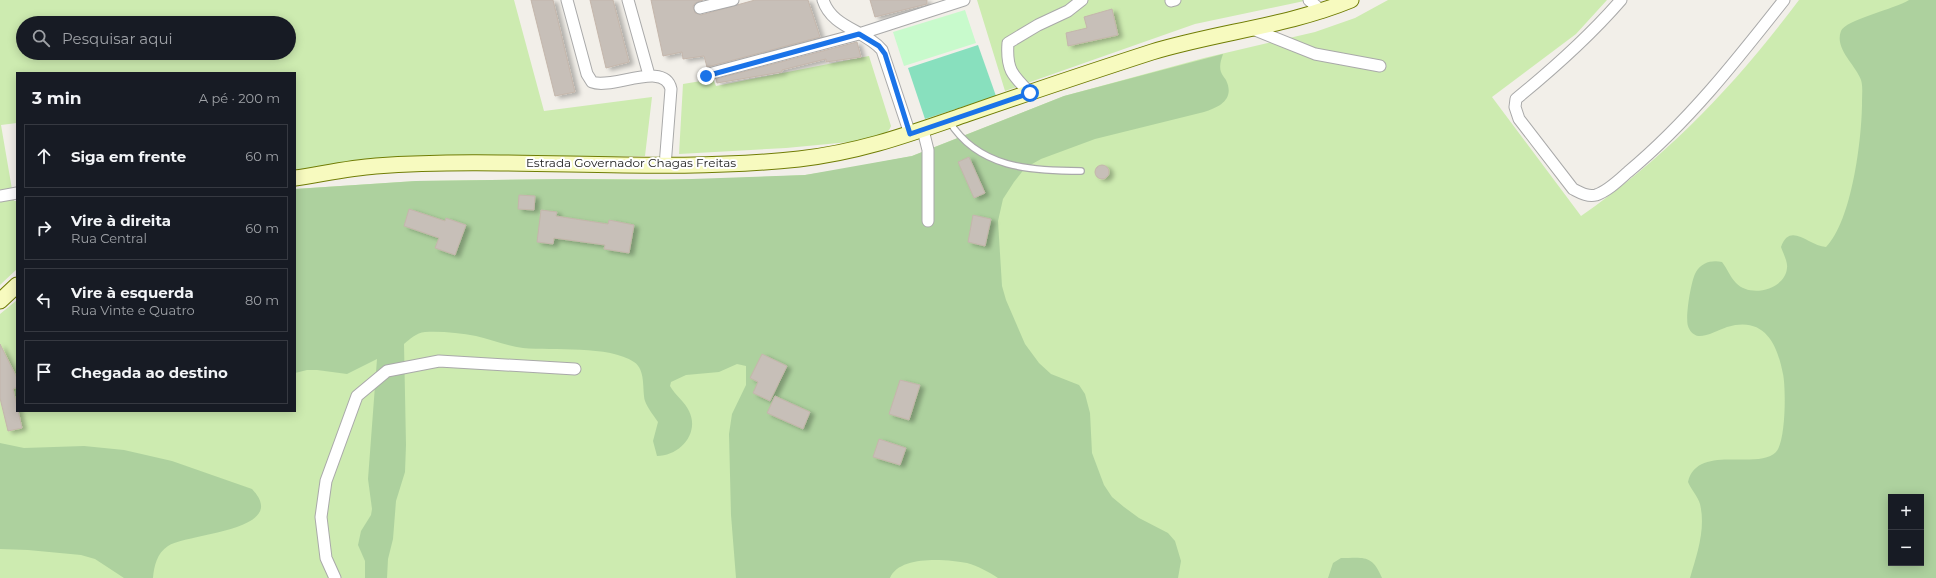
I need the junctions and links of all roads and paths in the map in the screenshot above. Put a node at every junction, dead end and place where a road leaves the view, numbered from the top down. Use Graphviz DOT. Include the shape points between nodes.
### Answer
graph roads {
  1 [pos="567,0"];
  2 [pos="628,0"];
  3 [pos="733,0"];
  4 [pos="823,0"];
  5 [pos="964,0"];
  6 [pos="1082,0"];
  7 [pos="1309,0"];
  8 [pos="1351,0"];
  9 [pos="1621,0"];
  10 [pos="1784,0"];
  11 [pos="700,8"];
  12 [pos="1323,12"];
  13 [pos="1250,28"];
  14 [pos="859,34"];
  15 [pos="1380,66"];
  16 [pos="649,76"];
  17 [pos="706,76"];
  18 [pos="1030,93"];
  19 [pos="949,120"];
  20 [pos="916,132"];
  21 [pos="665,166"];
  22 [pos="1081,172"];
  23 [pos="296,178"];
  24 [pos="16,193"];
  25 [pos="0,196"];
  26 [pos="928,221"];
  27 [pos="16,286"];
  28 [pos="0,301"];
  29 [pos="575,369"];
  30 [pos="335,578"];
  1 -- 16 [label="street" via="587,74 592,82 608,84"];
  2 -- 16 [label="street"];
  3 -- 11 [label="street"];
  4 -- 14 [label="street" via="831,15"];
  5 -- 14 [label="street"];
  6 -- 18 [label="street" via="1068,11 1008,43 1007,60 1016,79"];
  7 -- 12 [label="street"];
  8 -- 12 [label="main road, Estrada Governador Chagas Freitas"];
  9 -- 10 [label="street" via="1593,33 1516,99 1514,107 1519,119 1573,189 1585,195 1605,191 1649,154 1687,117 1746,49"];
  12 -- 13 [label="main road, Estrada Governador Chagas Freitas"];
  13 -- 15 [label="street" via="1315,54"];
  13 -- 18 [label="main road, Estrada Governador Chagas Freitas" via="1158,50"];
  14 -- 17 [label="street"];
  14 -- 20 [label="street" via="879,46 885,54"];
  16 -- 21 [label="street" via="665,78 671,88"];
  18 -- 19 [label="main road, Estrada Governador Chagas Freitas"];
  19 -- 20 [label="main road, Estrada Governador Chagas Freitas"];
  19 -- 22 [label="lane" via="965,142 998,161 1031,169"];
  20 -- 21 [label="main road, Estrada Governador Chagas Freitas" via="871,147 800,159"];
  20 -- 26 [label="street" via="928,150"];
  21 -- 23 [label="main road, Estrada Governador Chagas Freitas" via="399,165"];
  24 -- 25 [label="street"];
  27 -- 28 [label="main road"];
  29 -- 30 [label="street" via="440,361 387,371 357,396 326,481 321,517 326,558"];
}
